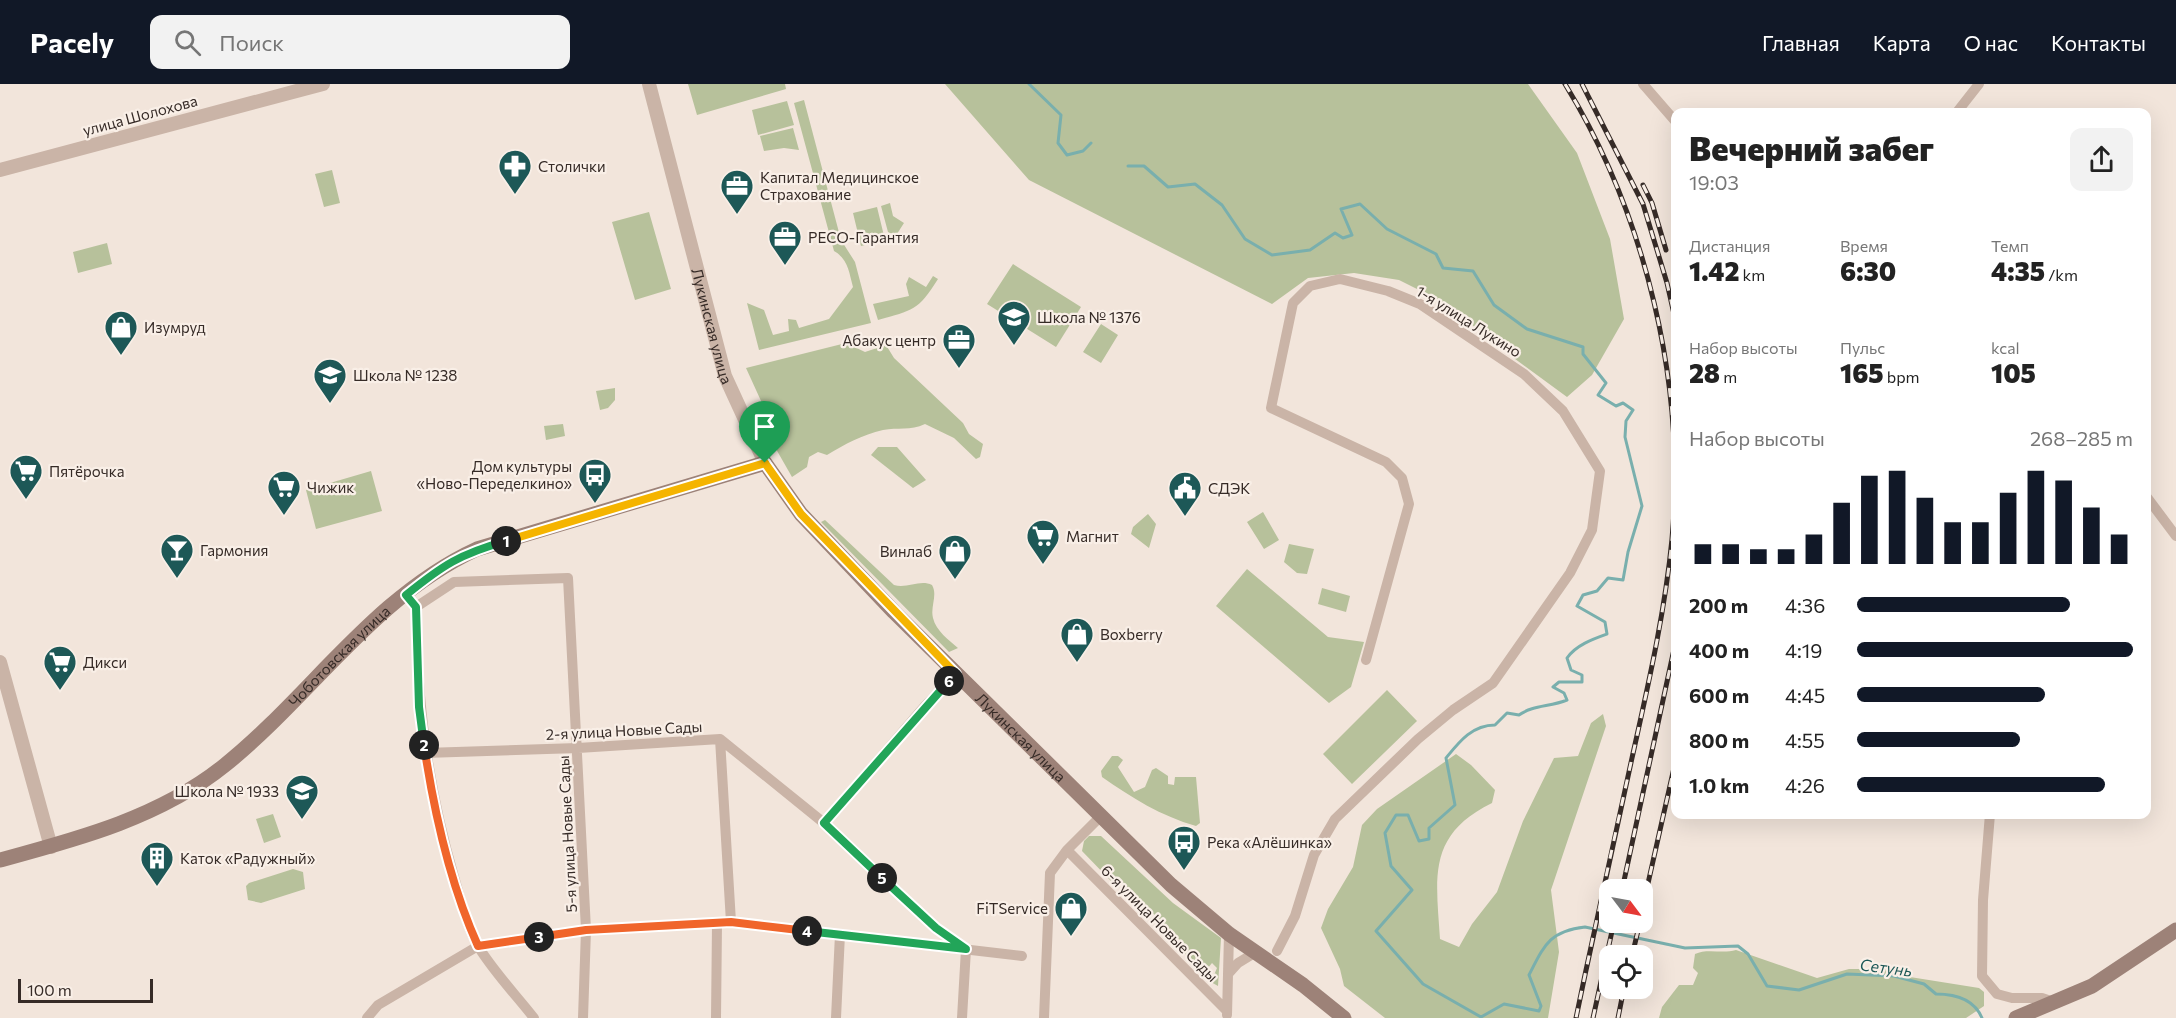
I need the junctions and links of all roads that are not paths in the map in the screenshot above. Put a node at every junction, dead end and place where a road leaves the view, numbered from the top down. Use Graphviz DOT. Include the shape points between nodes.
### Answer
graph roads {
  1 [pos="322,84"];
  2 [pos="649,84"];
  3 [pos="1643,84"];
  4 [pos="1979,84"];
  5 [pos="1960,108"];
  6 [pos="1671,116"];
  7 [pos="0,170"];
  8 [pos="765,463"];
  9 [pos="2151,503"];
  10 [pos="2176,536"];
  11 [pos="406,595"];
  12 [pos="416,607"];
  13 [pos="1366,660"];
  14 [pos="0,662"];
  15 [pos="956,674"];
  16 [pos="720,739"];
  17 [pos="578,748"];
  18 [pos="425,753"];
  19 [pos="1100,817"];
  20 [pos="1990,819"];
  21 [pos="824,823"];
  22 [pos="51,847"];
  23 [pos="1067,850"];
  24 [pos="0,860"];
  25 [pos="731,922"];
  26 [pos="717,924"];
  27 [pos="586,930"];
  28 [pos="2176,930"];
  29 [pos="840,934"];
  30 [pos="1229,934"];
  31 [pos="478,946"];
  32 [pos="966,949"];
  33 [pos="1277,951"];
  34 [pos="1256,952"];
  35 [pos="1022,956"];
  36 [pos="1229,974"];
  37 [pos="2057,1003"];
  38 [pos="1227,1015"];
  39 [pos="2018,1017"];
  40 [pos="367,1018"];
  41 [pos="534,1018"];
  42 [pos="583,1018"];
  43 [pos="716,1018"];
  44 [pos="836,1018"];
  45 [pos="962,1018"];
  46 [pos="1044,1018"];
  47 [pos="1344,1018"];
  1 -- 7 [label="street, улица Шолохова"];
  2 -- 8 [label="street, Лукинская улица" via="725,376"];
  3 -- 6 [label="street"];
  4 -- 5 [label="street"];
  8 -- 11 [label="main road, Чоботовская улица" via="477,549 443,565"];
  8 -- 15 [label="main road, Лукинская улица" via="801,514"];
  9 -- 10 [label="street"];
  11 -- 12 [label="street"];
  11 -- 22 [label="main road, Чоботовская улица" via="346,645 272,723 224,766 184,793 140,815"];
  12 -- 17 [label="street, 5-я улица Новые Сады" via="454,582 568,578"];
  12 -- 18 [label="street" via="419,707"];
  13 -- 33 [label="street, 1-я улица Лукино" via="1408,504 1402,478 1386,462 1271,408 1293,303 1310,286 1328,280 1340,279 1388,291 1420,304 1524,374 1563,411 1600,471 1592,530 1570,573 1493,683 1453,710 1335,819 1314,855 1295,916"];
  14 -- 22 [label="street"];
  15 -- 19 [label="main road, Лукинская улица"];
  15 -- 21 [label="street"];
  16 -- 17 [label="street, 2-я улица Новые Сады"];
  16 -- 21 [label="street, 2-я улица Новые Сады"];
  16 -- 25 [label="street"];
  17 -- 18 [label="street, 2-я улица Новые Сады"];
  17 -- 27 [label="street, 5-я улица Новые Сады"];
  18 -- 31 [label="street" via="442,834"];
  19 -- 23 [label="street"];
  19 -- 30 [label="main road, Лукинская улица"];
  20 -- 37 [label="street" via="1982,976 1997,994"];
  21 -- 32 [label="street, 2-я улица Новые Сады" via="936,928"];
  22 -- 24 [label="main road, Чоботовская улица"];
  23 -- 38 [label="street, 6-я улица Новые Сады"];
  23 -- 46 [label="street" via="1050,873"];
  25 -- 26 [label="street"];
  25 -- 29 [label="street"];
  26 -- 27 [label="street"];
  26 -- 43 [label="street"];
  27 -- 31 [label="street"];
  27 -- 42 [label="street, 5-я улица Новые Сады"];
  28 -- 37 [label="main road" via="2112,974"];
  29 -- 32 [label="street"];
  29 -- 44 [label="street"];
  30 -- 34 [label="main road, Лукинская улица"];
  30 -- 36 [label="street"];
  31 -- 40 [label="street" via="378,1005"];
  31 -- 41 [label="street"];
  32 -- 35 [label="street"];
  32 -- 45 [label="street"];
  34 -- 36 [label="street"];
  34 -- 47 [label="main road, Лукинская улица"];
  36 -- 38 [label="street"];
  37 -- 39 [label="main road"];
}
